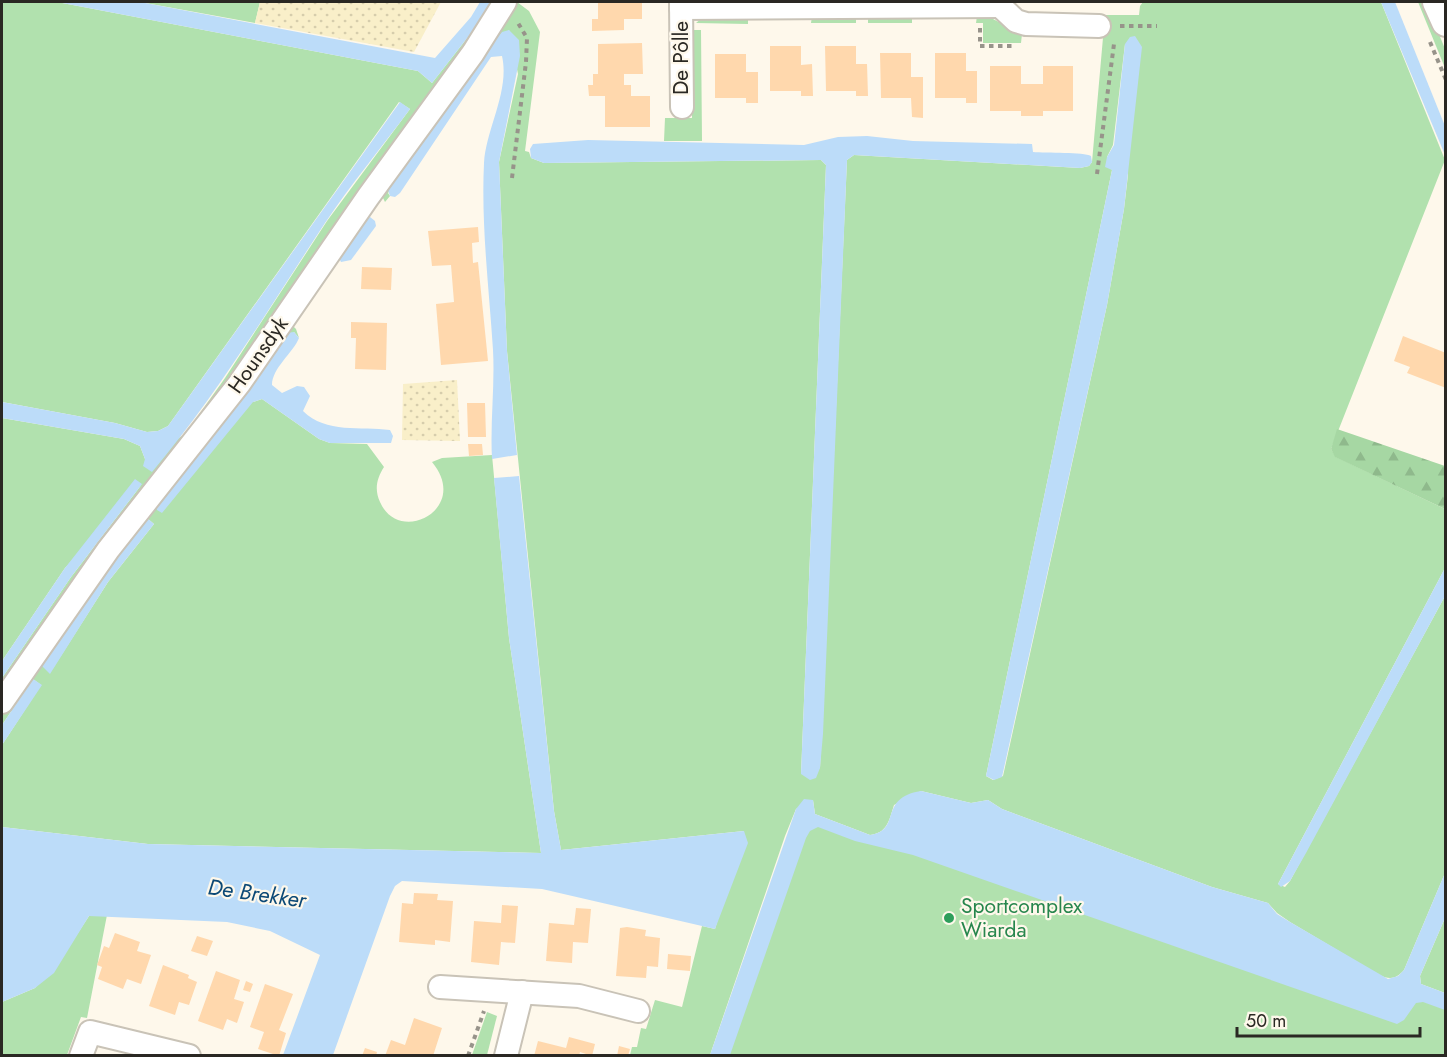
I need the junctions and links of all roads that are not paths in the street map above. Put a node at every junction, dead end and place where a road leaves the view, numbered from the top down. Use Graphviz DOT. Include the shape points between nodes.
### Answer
graph roads {
  1 [pos="1437,2"];
  2 [pos="727,4"];
  3 [pos="1000,4"];
  4 [pos="681,5"];
  5 [pos="502,6"];
  6 [pos="1446,22"];
  7 [pos="1108,26"];
  8 [pos="682,107"];
  9 [pos="2,702"];
  10 [pos="440,987"];
  11 [pos="522,992"];
  12 [pos="638,1011"];
  13 [pos="127,1048"];
  14 [pos="81,1056"];
  15 [pos="189,1056"];
  16 [pos="506,1056"];
  1 -- 6 [label="street"];
  2 -- 3 [label="street, De Pôlle"];
  2 -- 4 [label="street, De Pôlle"];
  3 -- 7 [label="street, De Pôlle" via="1016,21 1026,24"];
  4 -- 8 [label="street, De Pôlle"];
  5 -- 9 [label="street, Hounsdyk" via="239,384 108,550"];
  10 -- 11 [label="street"];
  11 -- 12 [label="street" via="579,996"];
  11 -- 16 [label="street"];
  13 -- 14 [label="street" via="90,1032"];
  13 -- 15 [label="street"];
}
